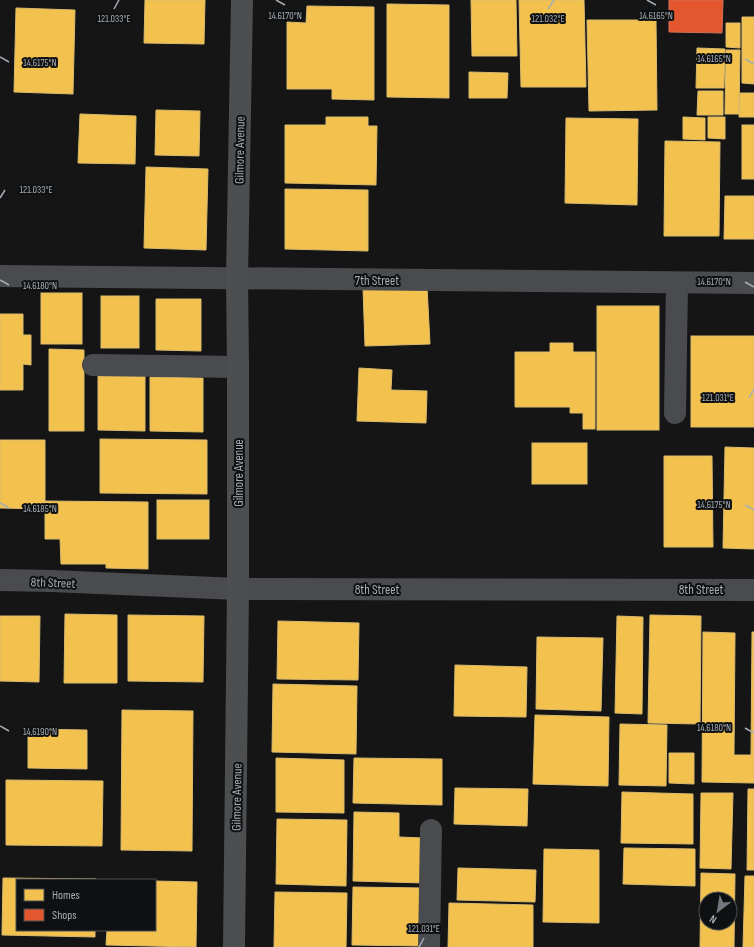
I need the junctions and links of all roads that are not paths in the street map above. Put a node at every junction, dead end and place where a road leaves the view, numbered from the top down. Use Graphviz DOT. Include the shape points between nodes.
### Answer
graph roads {
  1 [pos="242,0"];
  2 [pos="0,276"];
  3 [pos="237,278"];
  4 [pos="677,283"];
  5 [pos="754,283"];
  6 [pos="92,365"];
  7 [pos="238,367"];
  8 [pos="675,413"];
  9 [pos="0,580"];
  10 [pos="238,589"];
  11 [pos="754,590"];
  12 [pos="431,830"];
  13 [pos="234,947"];
  14 [pos="429,947"];
  1 -- 3 [label="main road, Gilmore Avenue"];
  2 -- 3 [label="street, 7th Street"];
  3 -- 4 [label="street, 7th Street"];
  3 -- 7 [label="main road, Gilmore Avenue"];
  4 -- 5 [label="street, 7th Street"];
  4 -- 8 [label="street"];
  6 -- 7 [label="street"];
  7 -- 10 [label="main road, Gilmore Avenue"];
  9 -- 10 [label="street, 8th Street"];
  10 -- 11 [label="street, 8th Street"];
  10 -- 13 [label="main road, Gilmore Avenue"];
  12 -- 14 [label="street"];
}
